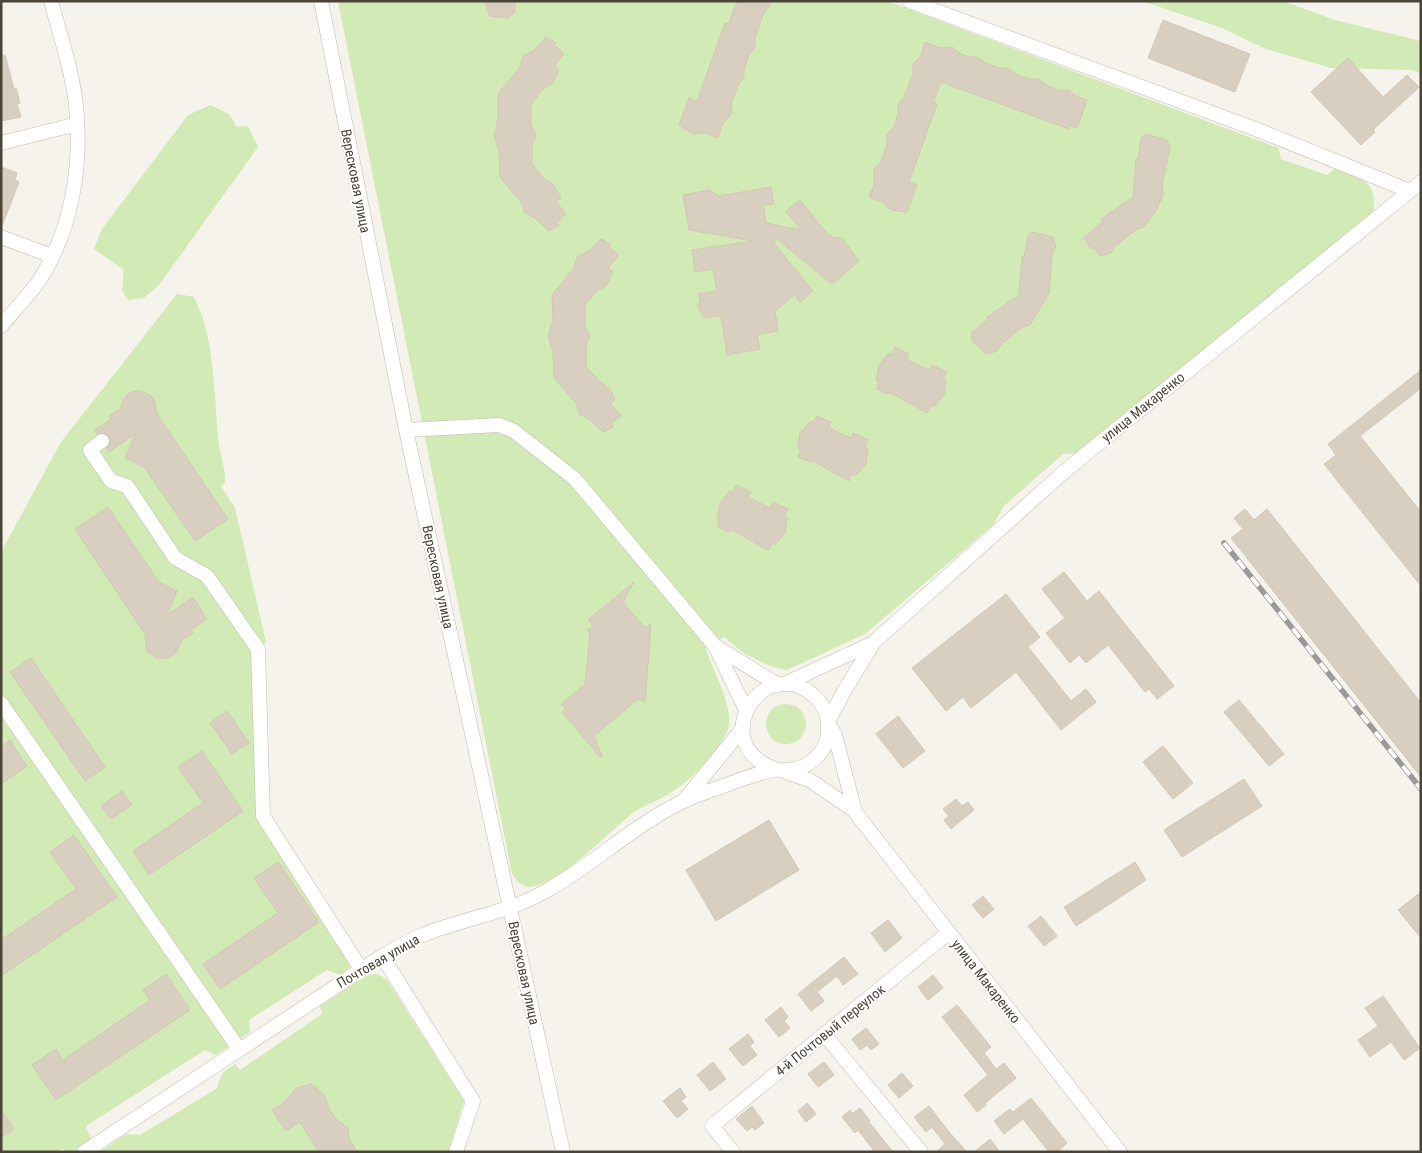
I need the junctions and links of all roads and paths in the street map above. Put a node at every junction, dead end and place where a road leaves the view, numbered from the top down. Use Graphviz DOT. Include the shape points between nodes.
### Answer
graph roads {
  1 [pos="52,1"];
  2 [pos="320,1"];
  3 [pos="909,1"];
  4 [pos="77,124"];
  5 [pos="1,143"];
  6 [pos="1415,186"];
  7 [pos="1,237"];
  8 [pos="52,256"];
  9 [pos="1,326"];
  10 [pos="406,430"];
  11 [pos="102,441"];
  12 [pos="874,642"];
  13 [pos="715,646"];
  14 [pos="781,685"];
  15 [pos="1,703"];
  16 [pos="746,710"];
  17 [pos="828,722"];
  18 [pos="743,728"];
  19 [pos="778,770"];
  20 [pos="685,799"];
  21 [pos="852,809"];
  22 [pos="510,909"];
  23 [pos="948,933"];
  24 [pos="382,956"];
  25 [pos="361,969"];
  26 [pos="824,1034"];
  27 [pos="239,1049"];
  28 [pos="84,1152"];
  29 [pos="456,1152"];
  30 [pos="564,1152"];
  31 [pos="733,1152"];
  32 [pos="921,1152"];
  33 [pos="1120,1152"];
  1 -- 4 [label="street" via="76,102"];
  2 -- 10 [label="street, Вересковая улица"];
  3 -- 6 [label="street"];
  4 -- 5 [label="street"];
  4 -- 8 [label="street" via="79,142 74,195"];
  6 -- 12 [label="street, улица Макаренко" via="1064,471"];
  7 -- 8 [label="street"];
  8 -- 9 [label="street" via="42,277"];
  10 -- 13 [label="street" via="499,426 514,431 575,479"];
  10 -- 22 [label="street, Вересковая улица"];
  11 -- 25 [label="street" via="90,450 111,481 127,486 175,558 207,576 258,649 263,816"];
  12 -- 14 [label="street, улица Макаренко"];
  12 -- 17 [label="street, улица Макаренко"];
  13 -- 14 [label="street"];
  13 -- 16 [label="street"];
  14 -- 16 [label="street" via="762,692"];
  14 -- 17 [label="street" via="804,689 816,697"];
  15 -- 27 [label="street"];
  16 -- 18 [label="street"];
  17 -- 19 [label="street" via="826,742 814,760 801,768"];
  17 -- 21 [label="street, улица Макаренко"];
  18 -- 19 [label="street" via="752,754"];
  18 -- 20 [label="street, Почтовая улица"];
  19 -- 20 [label="street, Почтовая улица"];
  19 -- 21 [label="street, улица Макаренко" via="811,781"];
  20 -- 22 [label="street, Почтовая улица" via="635,829 546,891"];
  21 -- 23 [label="street, улица Макаренко"];
  22 -- 24 [label="street, Почтовая улица" via="425,934"];
  22 -- 30 [label="street, Вересковая улица"];
  23 -- 26 [label="street, 4-й Почтовый переулок"];
  23 -- 33 [label="street, улица Макаренко"];
  24 -- 25 [label="street, Почтовая улица"];
  24 -- 29 [label="street" via="473,1101"];
  25 -- 27 [label="street, Почтовая улица"];
  26 -- 31 [label="street, 4-й Почтовый переулок" via="712,1126"];
  26 -- 32 [label="street"];
  27 -- 28 [label="street, Почтовая улица"];
}
